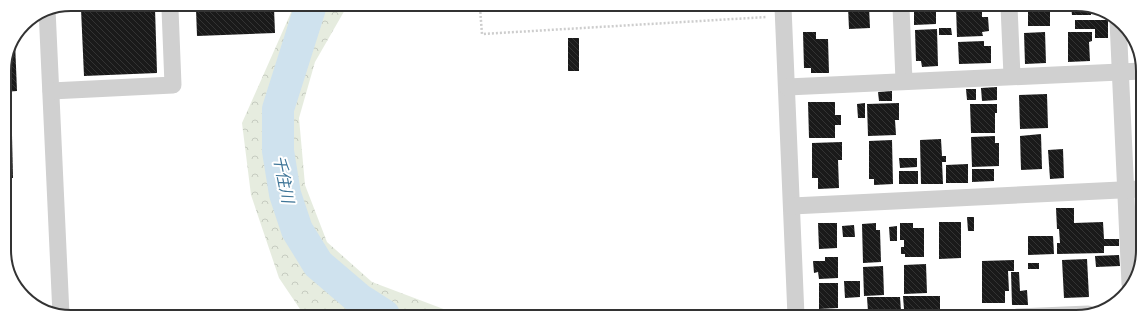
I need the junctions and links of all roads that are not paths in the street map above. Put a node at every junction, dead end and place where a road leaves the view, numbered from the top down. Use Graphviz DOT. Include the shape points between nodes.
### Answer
graph roads {
  1 [pos="170,11"];
  2 [pos="901,11"];
  3 [pos="1009,11"];
  4 [pos="784,12"];
  5 [pos="47,16"];
  6 [pos="1118,28"];
  7 [pos="1136,71"];
  8 [pos="1120,72"];
  9 [pos="1012,76"];
  10 [pos="904,81"];
  11 [pos="787,87"];
  12 [pos="51,91"];
  13 [pos="1134,189"];
  14 [pos="792,206"];
  15 [pos="1130,274"];
  16 [pos="61,309"];
  17 [pos="796,310"];
  1 -- 12 [label="street" via="173,85"];
  2 -- 10 [label="street"];
  3 -- 9 [label="street"];
  4 -- 11 [label="street"];
  5 -- 12 [label="street"];
  6 -- 8 [label="street"];
  7 -- 8 [label="street"];
  8 -- 9 [label="street"];
  8 -- 13 [label="street"];
  9 -- 10 [label="street"];
  10 -- 11 [label="street"];
  11 -- 14 [label="street"];
  12 -- 16 [label="street"];
  13 -- 14 [label="street"];
  13 -- 15 [label="street"];
  14 -- 17 [label="street"];
}
